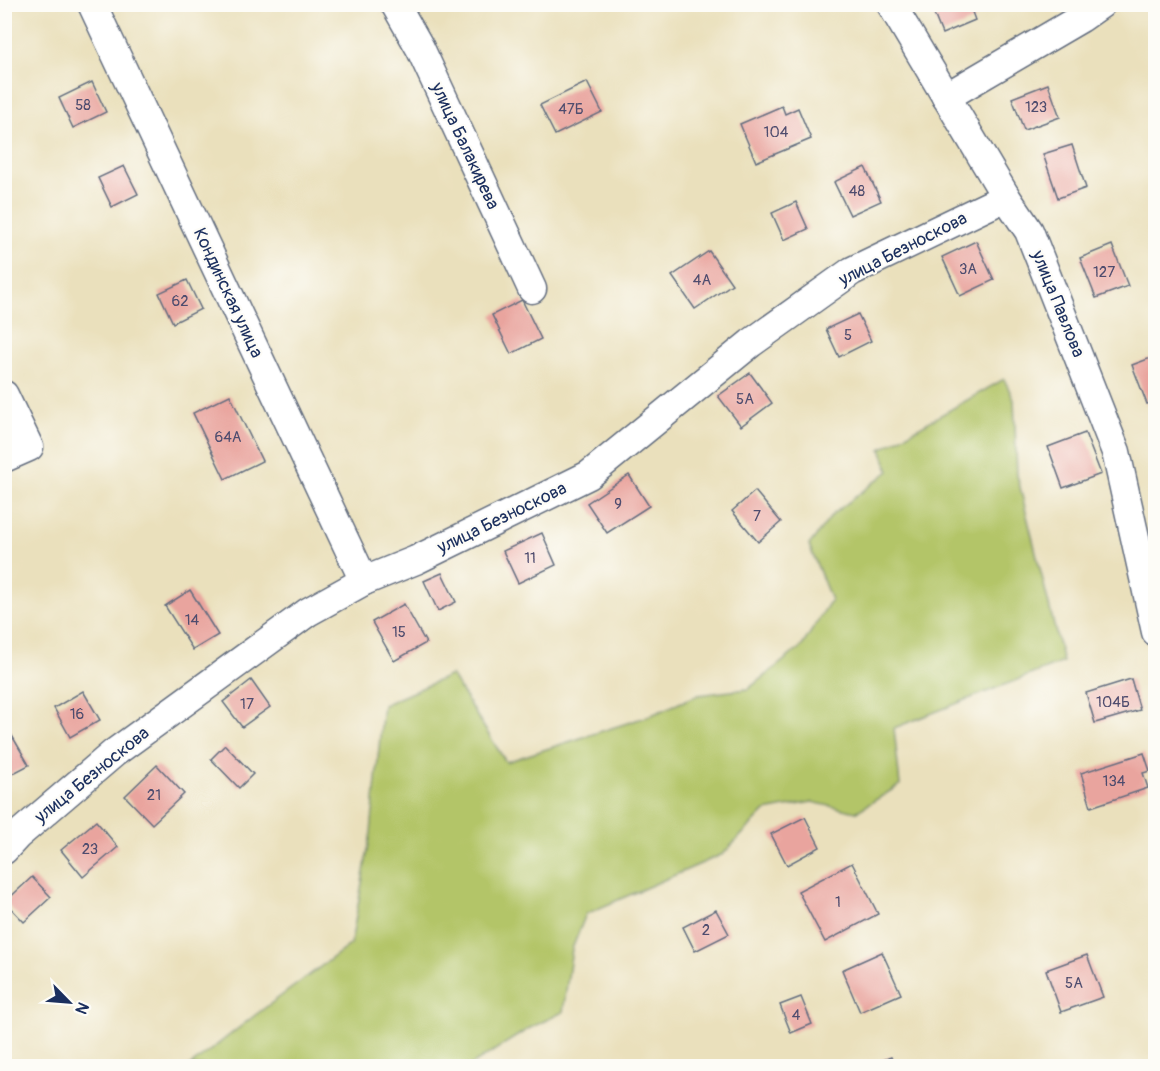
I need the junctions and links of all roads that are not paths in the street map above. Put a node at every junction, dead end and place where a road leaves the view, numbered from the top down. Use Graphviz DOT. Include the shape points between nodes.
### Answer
graph roads {
  1 [pos="395,4"];
  2 [pos="891,4"];
  3 [pos="1101,4"];
  4 [pos="102,8"];
  5 [pos="946,97"];
  6 [pos="1006,197"];
  7 [pos="532,289"];
  8 [pos="4,395"];
  9 [pos="4,458"];
  10 [pos="364,581"];
  11 [pos="1155,632"];
  12 [pos="4,850"];
  1 -- 7 [label="street, улица Балакирева" via="420,48"];
  2 -- 5 [label="street, улица Павлова"];
  3 -- 5 [label="street"];
  4 -- 10 [label="street, Кондинская улица"];
  5 -- 6 [label="street, улица Павлова"];
  6 -- 10 [label="street, улица Безноскова" via="852,271 751,343 589,475 416,560"];
  6 -- 11 [label="street, улица Павлова" via="1029,231 1116,452"];
  8 -- 9 [label="street" via="29,447"];
  10 -- 12 [label="street, улица Безноскова" via="308,612 114,753"];
}
